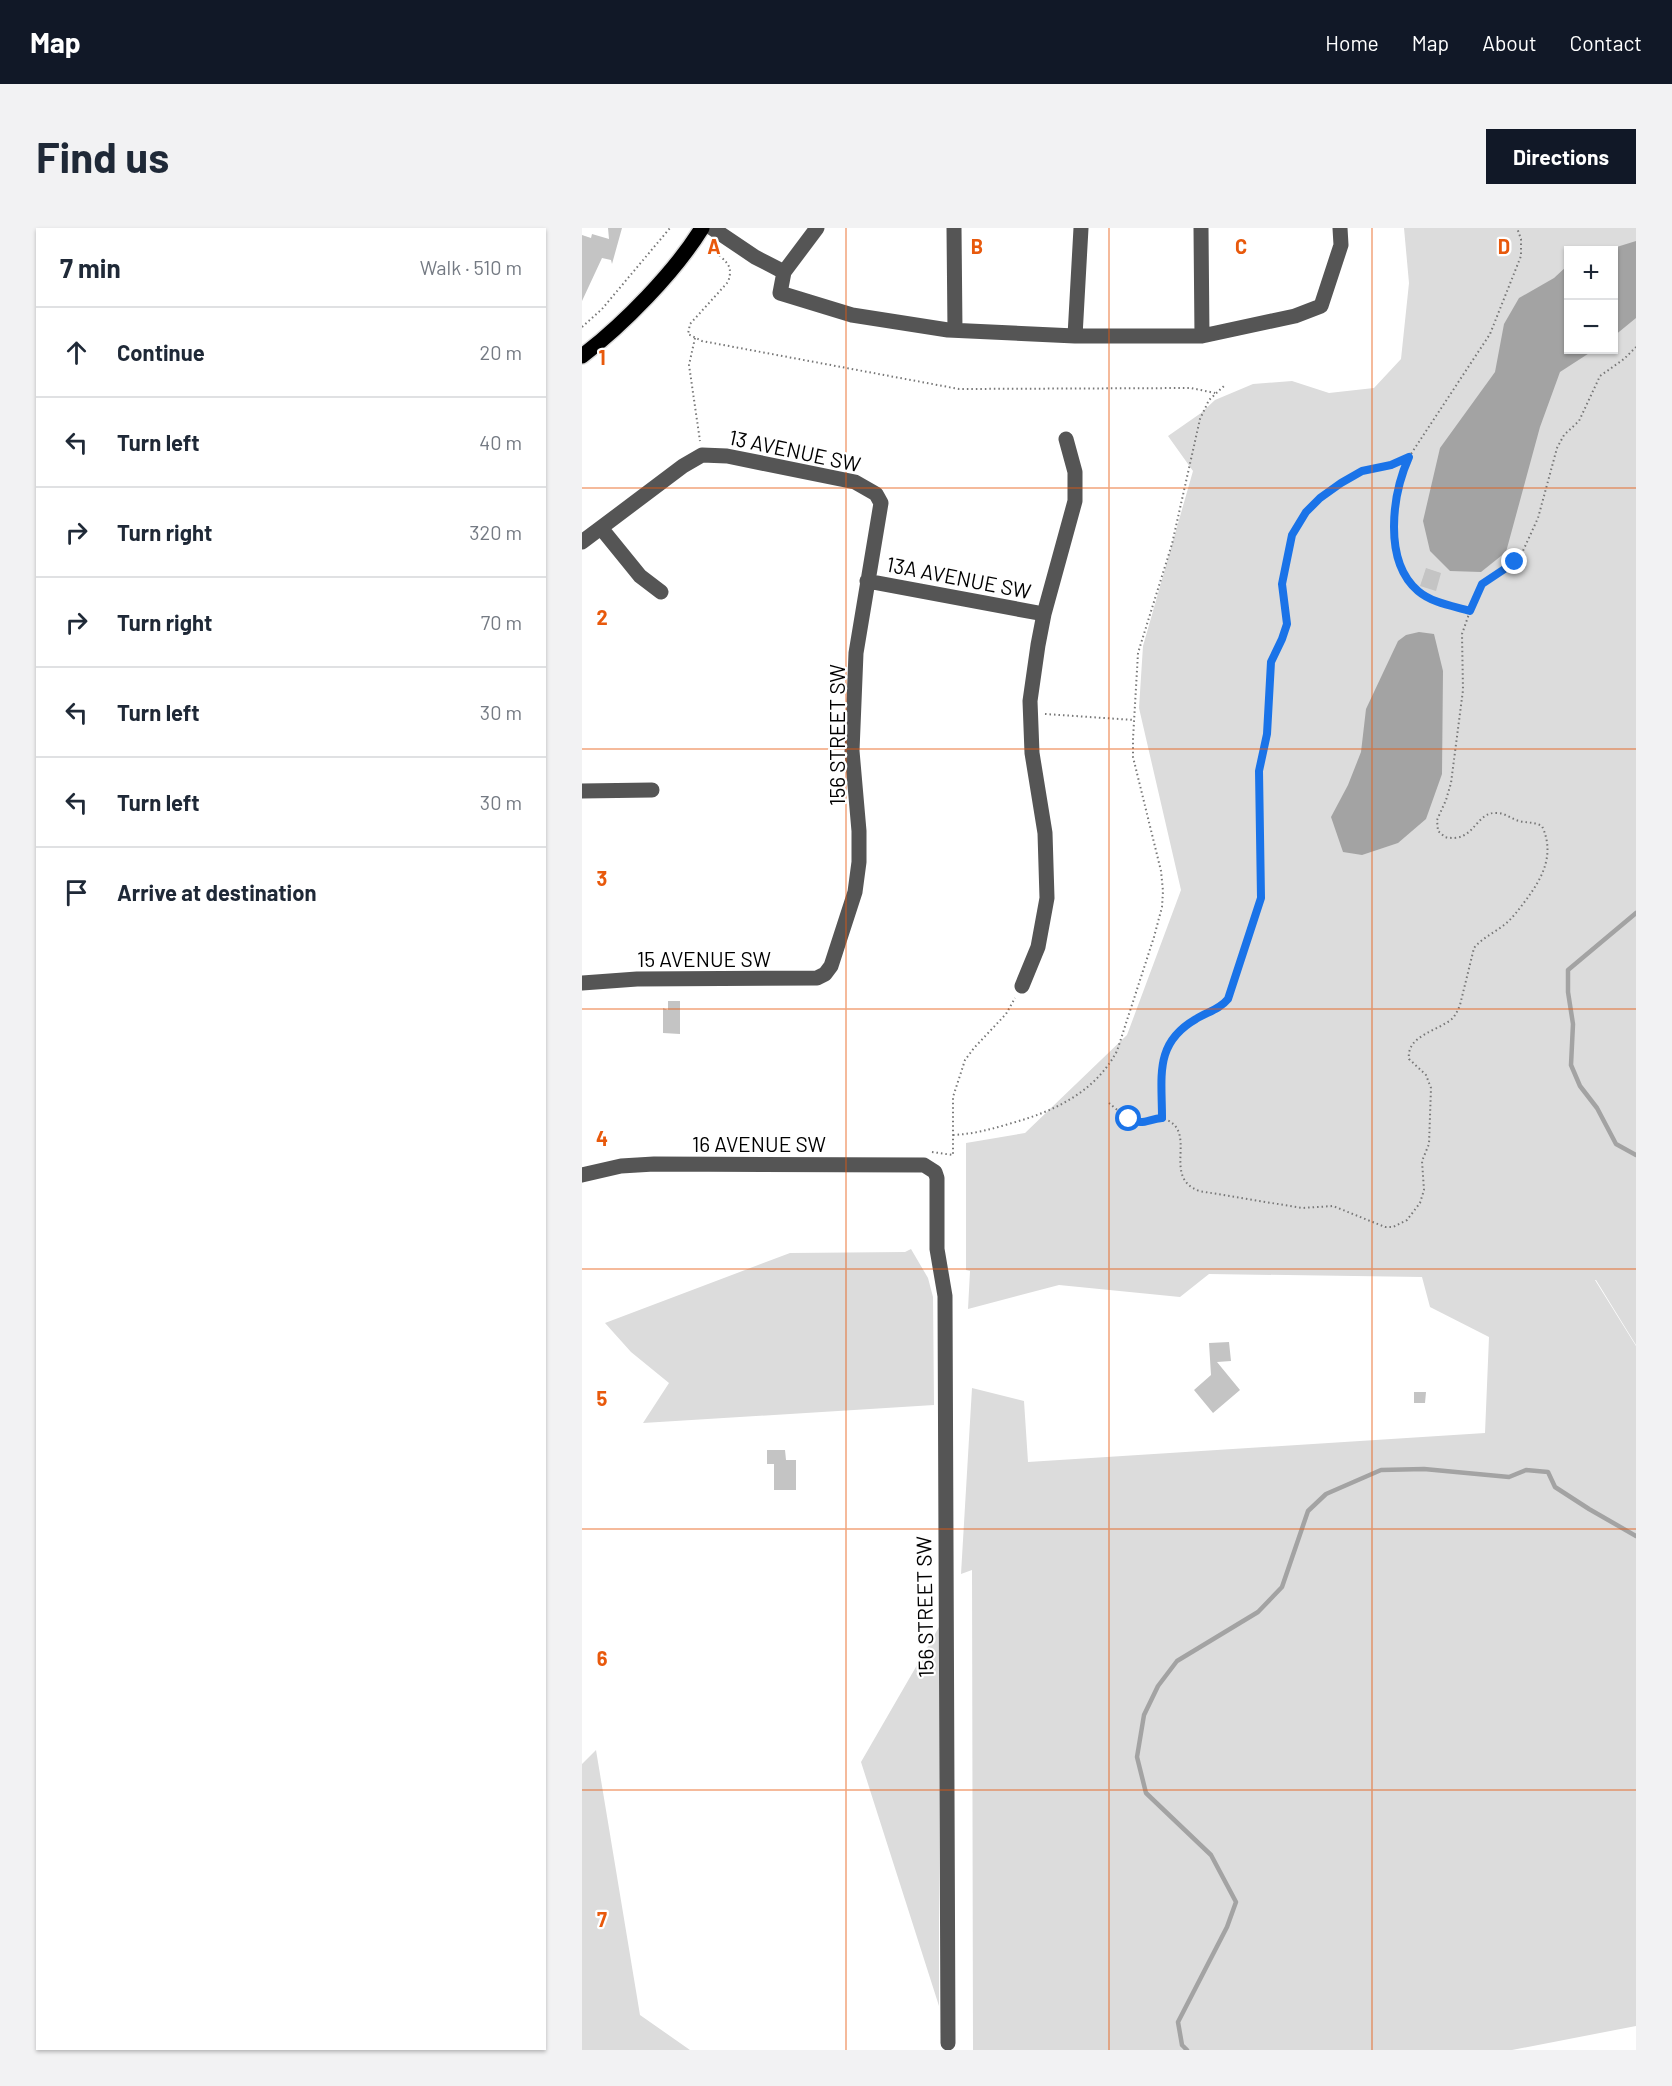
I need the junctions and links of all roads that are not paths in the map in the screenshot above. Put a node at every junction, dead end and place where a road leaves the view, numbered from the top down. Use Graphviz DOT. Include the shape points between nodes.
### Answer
graph roads {
  1 [pos="702,228"];
  2 [pos="711,228"];
  3 [pos="818,228"];
  4 [pos="954,228"];
  5 [pos="1081,228"];
  6 [pos="1202,228"];
  7 [pos="1340,228"];
  8 [pos="784,272"];
  9 [pos="955,330"];
  10 [pos="1075,336"];
  11 [pos="1202,336"];
  12 [pos="582,356"];
  13 [pos="1066,439"];
  14 [pos="876,494"];
  15 [pos="601,528"];
  16 [pos="582,542"];
  17 [pos="867,581"];
  18 [pos="662,592"];
  19 [pos="1044,614"];
  20 [pos="652,790"];
  21 [pos="582,791"];
  22 [pos="825,974"];
  23 [pos="582,983"];
  24 [pos="1022,986"];
  25 [pos="935,1172"];
  26 [pos="582,1176"];
  27 [pos="948,2043"];
  1 -- 12 [label="main road" via="662,279"];
  2 -- 8 [label="street"];
  3 -- 8 [label="street"];
  4 -- 9 [label="street"];
  5 -- 10 [label="street"];
  6 -- 11 [label="street"];
  7 -- 11 [label="street" via="1341,245 1321,306 1295,316"];
  8 -- 9 [label="street" via="780,293 852,315"];
  9 -- 10 [label="street"];
  10 -- 11 [label="street"];
  13 -- 19 [label="street" via="1076,472 1075,501"];
  14 -- 15 [label="street, 13 AVENUE SW" via="855,482 727,456 702,455"];
  14 -- 17 [label="street, 156 STREET SW" via="881,503 880,516"];
  15 -- 16 [label="street"];
  15 -- 18 [label="street" via="640,576"];
  17 -- 19 [label="street, 13A AVENUE SW"];
  17 -- 22 [label="street, 156 STREET SW" via="856,653 852,751 859,862 855,892"];
  19 -- 24 [label="street" via="1030,713 1048,872 1043,926"];
  20 -- 21 [label="street"];
  22 -- 23 [label="street, 15 AVENUE SW" via="817,978"];
  25 -- 26 [label="street, 16 AVENUE SW" via="924,1165 654,1164 621,1166"];
  25 -- 27 [label="street, 156 STREET SW" via="937,1250 945,1296"];
}
